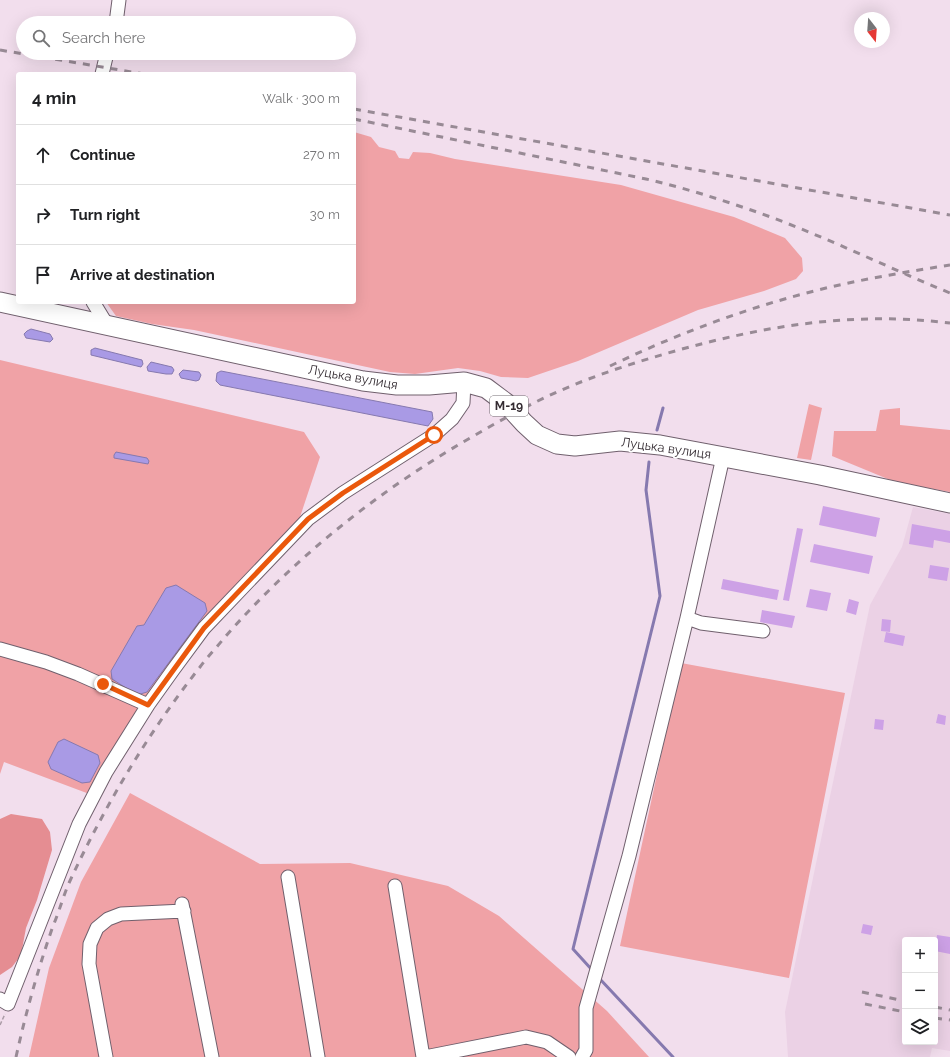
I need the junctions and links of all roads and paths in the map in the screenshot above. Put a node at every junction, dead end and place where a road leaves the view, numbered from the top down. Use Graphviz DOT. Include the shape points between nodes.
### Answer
graph roads {
  1 [pos="119,0"];
  2 [pos="117,16"];
  3 [pos="105,60"];
  4 [pos="102,72"];
  5 [pos="0,302"];
  6 [pos="16,303"];
  7 [pos="26,304"];
  8 [pos="94,304"];
  9 [pos="107,325"];
  10 [pos="464,382"];
  11 [pos="723,457"];
  12 [pos="950,503"];
  13 [pos="687,618"];
  14 [pos="763,631"];
  15 [pos="0,649"];
  16 [pos="148,705"];
  17 [pos="288,877"];
  18 [pos="395,886"];
  19 [pos="0,999"];
  20 [pos="106,1057"];
  21 [pos="212,1057"];
  22 [pos="318,1057"];
  23 [pos="424,1057"];
  24 [pos="569,1057"];
  25 [pos="582,1057"];
  1 -- 2 [label="street"];
  3 -- 4 [label="street"];
  5 -- 6 [label="highway, Луцька вулиця / М-19"];
  7 -- 9 [label="highway, Луцька вулиця / М-19"];
  8 -- 9 [label="street"];
  9 -- 10 [label="highway, Луцька вулиця / М-19" via="363,381 397,385"];
  10 -- 11 [label="highway, Луцька вулиця / М-19" via="486,388 506,403 537,435 557,444 575,446 620,441 660,445"];
  10 -- 16 [label="street" via="463,403 452,419 434,435 343,493 308,519 204,628"];
  11 -- 12 [label="highway, Луцька вулиця / М-19" via="820,474"];
  11 -- 13 [label="street"];
  13 -- 14 [label="street" via="701,623"];
  13 -- 25 [label="street" via="629,856 586,1008 586,1050"];
  15 -- 16 [label="street" via="46,662"];
  16 -- 19 [label="street" via="106,772 79,824 8,1004"];
  17 -- 22 [label="street"];
  18 -- 23 [label="street"];
  20 -- 21 [label="street" via="89,964 90,944 97,928 108,919 121,914 183,907"];
  23 -- 24 [label="street" via="526,1037 547,1042"];
}
